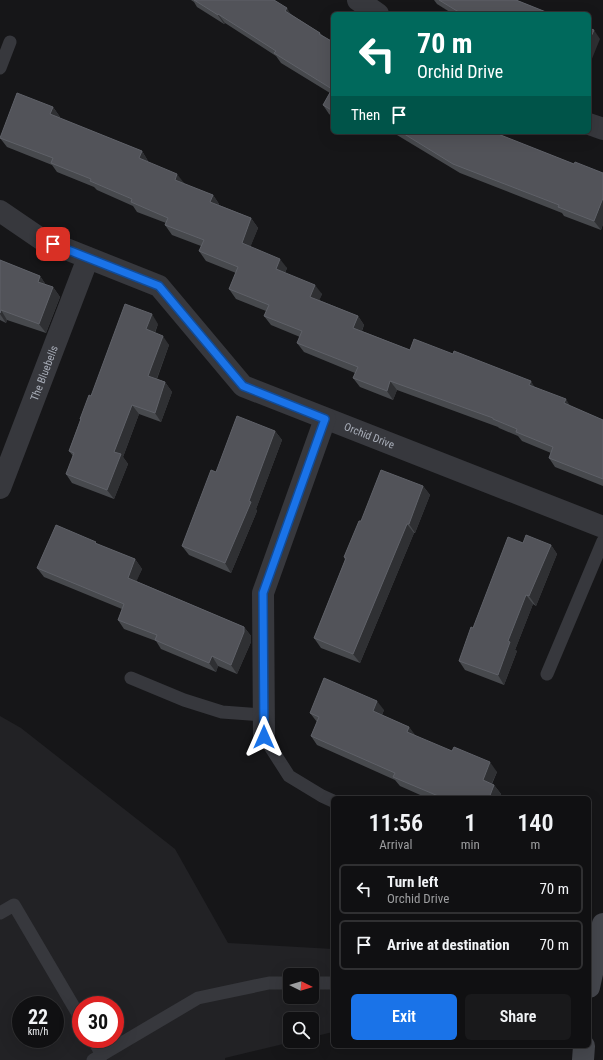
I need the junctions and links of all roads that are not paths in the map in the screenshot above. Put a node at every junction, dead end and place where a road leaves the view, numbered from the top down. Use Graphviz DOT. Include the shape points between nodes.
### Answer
graph roads {
  1 [pos="358,0"];
  2 [pos="375,12"];
  3 [pos="10,42"];
  4 [pos="0,68"];
  5 [pos="591,125"];
  6 [pos="603,129"];
  7 [pos="0,211"];
  8 [pos="88,258"];
  9 [pos="325,419"];
  10 [pos="0,488"];
  11 [pos="603,527"];
  12 [pos="603,540"];
  13 [pos="547,674"];
  14 [pos="132,678"];
  15 [pos="264,715"];
  16 [pos="264,737"];
  17 [pos="331,800"];
  18 [pos="0,913"];
  19 [pos="603,924"];
  20 [pos="591,978"];
  21 [pos="283,983"];
  22 [pos="319,983"];
  23 [pos="331,983"];
  24 [pos="72,1004"];
  25 [pos="584,1048"];
  26 [pos="98,1057"];
  27 [pos="583,1060"];
  1 -- 2 [label="street"];
  3 -- 4 [label="lane"];
  5 -- 6 [label="street"];
  7 -- 8 [label="street, Orchid Drive" via="41,239"];
  8 -- 9 [label="street, Orchid Drive" via="159,286 243,386"];
  8 -- 10 [label="street, The Bluebells"];
  9 -- 11 [label="street, Orchid Drive"];
  9 -- 15 [label="street" via="263,593"];
  12 -- 13 [label="lane"];
  14 -- 15 [label="lane" via="184,700 222,712"];
  15 -- 16 [label="street"];
  16 -- 17 [label="lane" via="290,776"];
  18 -- 24 [label="lane" via="14,905"];
  19 -- 20 [label="main road"];
  21 -- 26 [label="lane" via="269,983 198,998"];
  22 -- 23 [label="lane"];
  25 -- 27 [label="main road"];
}
